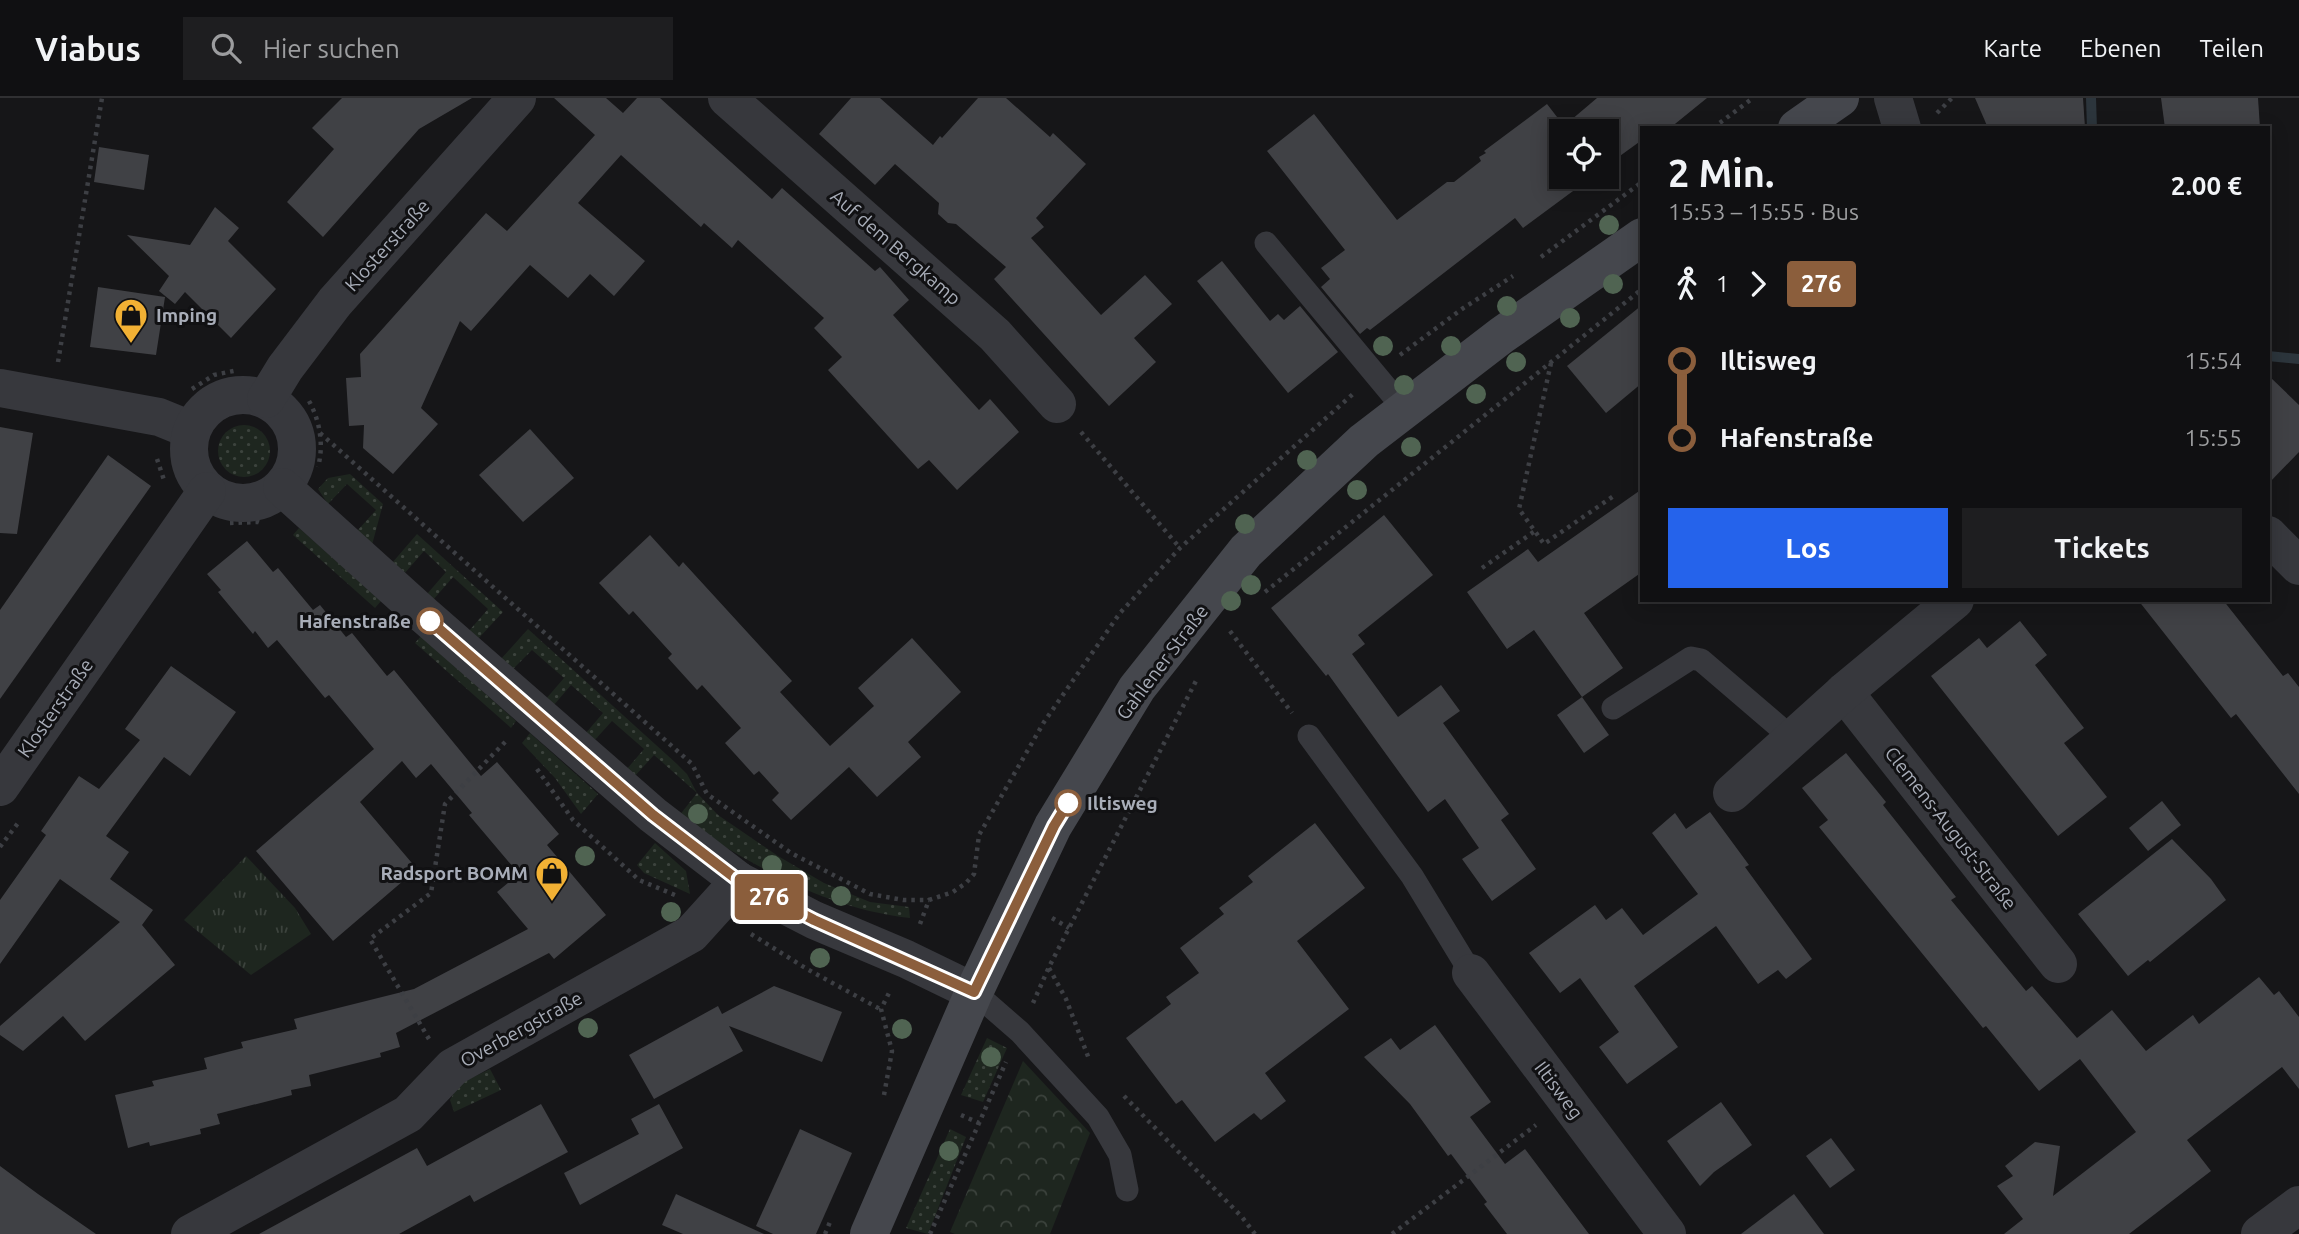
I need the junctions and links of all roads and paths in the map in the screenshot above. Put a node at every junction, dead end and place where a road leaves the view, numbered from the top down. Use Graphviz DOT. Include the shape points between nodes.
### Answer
graph roads {
  1 [pos="102,98"];
  2 [pos="517,98"];
  3 [pos="727,98"];
  4 [pos="1753,98"];
  5 [pos="1840,98"];
  6 [pos="1894,98"];
  7 [pos="1716,126"];
  8 [pos="1800,126"];
  9 [pos="1901,126"];
  10 [pos="1640,238"];
  11 [pos="1266,243"];
  12 [pos="1640,291"];
  13 [pos="1551,362"];
  14 [pos="276,384"];
  15 [pos="0,388"];
  16 [pos="51,397"];
  17 [pos="1057,404"];
  18 [pos="1405,410"];
  19 [pos="175,424"];
  20 [pos="320,433"];
  21 [pos="289,493"];
  22 [pos="1615,495"];
  23 [pos="198,503"];
  24 [pos="258,522"];
  25 [pos="1535,531"];
  26 [pos="2270,537"];
  27 [pos="2299,566"];
  28 [pos="1482,568"];
  29 [pos="1257,599"];
  30 [pos="1953,602"];
  31 [pos="1225,624"];
  32 [pos="1200,673"];
  33 [pos="1844,692"];
  34 [pos="1613,708"];
  35 [pos="537,714"];
  36 [pos="1309,736"];
  37 [pos="1791,741"];
  38 [pos="0,787"];
  39 [pos="1732,793"];
  40 [pos="739,881"];
  41 [pos="929,900"];
  42 [pos="906,960"];
  43 [pos="2058,964"];
  44 [pos="1049,967"];
  45 [pos="1471,972"];
  46 [pos="974,992"];
  47 [pos="1020,1032"];
  48 [pos="1089,1059"];
  49 [pos="453,1067"];
  50 [pos="1118,1089"];
  51 [pos="884,1099"];
  52 [pos="1568,1102"];
  53 [pos="1127,1190"];
  54 [pos="2299,1205"];
  55 [pos="830,1222"];
  56 [pos="190,1234"];
  57 [pos="825,1234"];
  58 [pos="869,1234"];
  59 [pos="930,1234"];
  60 [pos="1255,1234"];
  61 [pos="1392,1234"];
  62 [pos="1667,1234"];
  63 [pos="2260,1234"];
  1 -- 16 [label="path"];
  2 -- 14 [label="street, Klosterstraße" via="335,302"];
  3 -- 17 [label="street, Auf dem Bergkamp" via="995,335"];
  4 -- 7 [label="path"];
  5 -- 8 [label="main road"];
  6 -- 9 [label="street"];
  10 -- 18 [label="main road, Gahlener Straße"];
  11 -- 18 [label="lane"];
  12 -- 13 [label="path"];
  13 -- 25 [label="path" via="1519,509"];
  13 -- 29 [label="path"];
  14 -- 19 [label="street" via="222,398"];
  14 -- 19 [label="path" via="270,363 214,375 173,401"];
  14 -- 20 [label="path" via="303,390"];
  14 -- 21 [label="street" via="298,449"];
  15 -- 16 [label="street"];
  16 -- 19 [label="street"];
  17 -- 41 [label="path" via="1180,548 1119,613 1044,722 979,835 974,874 953,892"];
  18 -- 46 [label="main road, Gahlener Straße" via="1364,441 1246,551 1137,688 1054,826"];
  19 -- 23 [label="street" via="188,452"];
  19 -- 23 [label="path" via="155,451 160,472 172,498"];
  20 -- 21 [label="path" via="316,475"];
  20 -- 41 [label="path" via="692,764 707,794 791,853 870,894"];
  21 -- 23 [label="street" via="259,502"];
  21 -- 24 [label="path" via="279,513"];
  21 -- 35 [label="street"];
  22 -- 25 [label="path" via="1544,544"];
  23 -- 38 [label="street, Klosterstraße"];
  25 -- 28 [label="path"];
  26 -- 27 [label="street"];
  30 -- 33 [label="street"];
  31 -- 36 [label="path"];
  32 -- 44 [label="path"];
  33 -- 37 [label="street"];
  33 -- 43 [label="street, Clemens-August-Straße"];
  34 -- 37 [label="lane" via="1691,658 1701,660"];
  35 -- 40 [label="street" via="653,815"];
  35 -- 49 [label="path" via="445,804 431,892 370,939 438,1054"];
  36 -- 45 [label="lane, Iltisweg" via="1412,876"];
  37 -- 39 [label="street"];
  40 -- 42 [label="street"];
  40 -- 49 [label="street, Overbergstraße" via="691,934"];
  41 -- 42 [label="path"];
  42 -- 46 [label="street"];
  42 -- 51 [label="path" via="881,1009 892,1051"];
  44 -- 47 [label="path"];
  44 -- 48 [label="path"];
  45 -- 52 [label="street, Iltisweg"];
  46 -- 47 [label="lane"];
  46 -- 58 [label="main road, Gahlener Straße"];
  47 -- 53 [label="lane" via="1098,1117 1120,1155"];
  47 -- 59 [label="path"];
  49 -- 56 [label="street, Overbergstraße" via="408,1114"];
  50 -- 60 [label="path"];
  52 -- 61 [label="path"];
  52 -- 62 [label="street, Iltisweg"];
  54 -- 63 [label="street"];
  55 -- 57 [label="path"];
}
